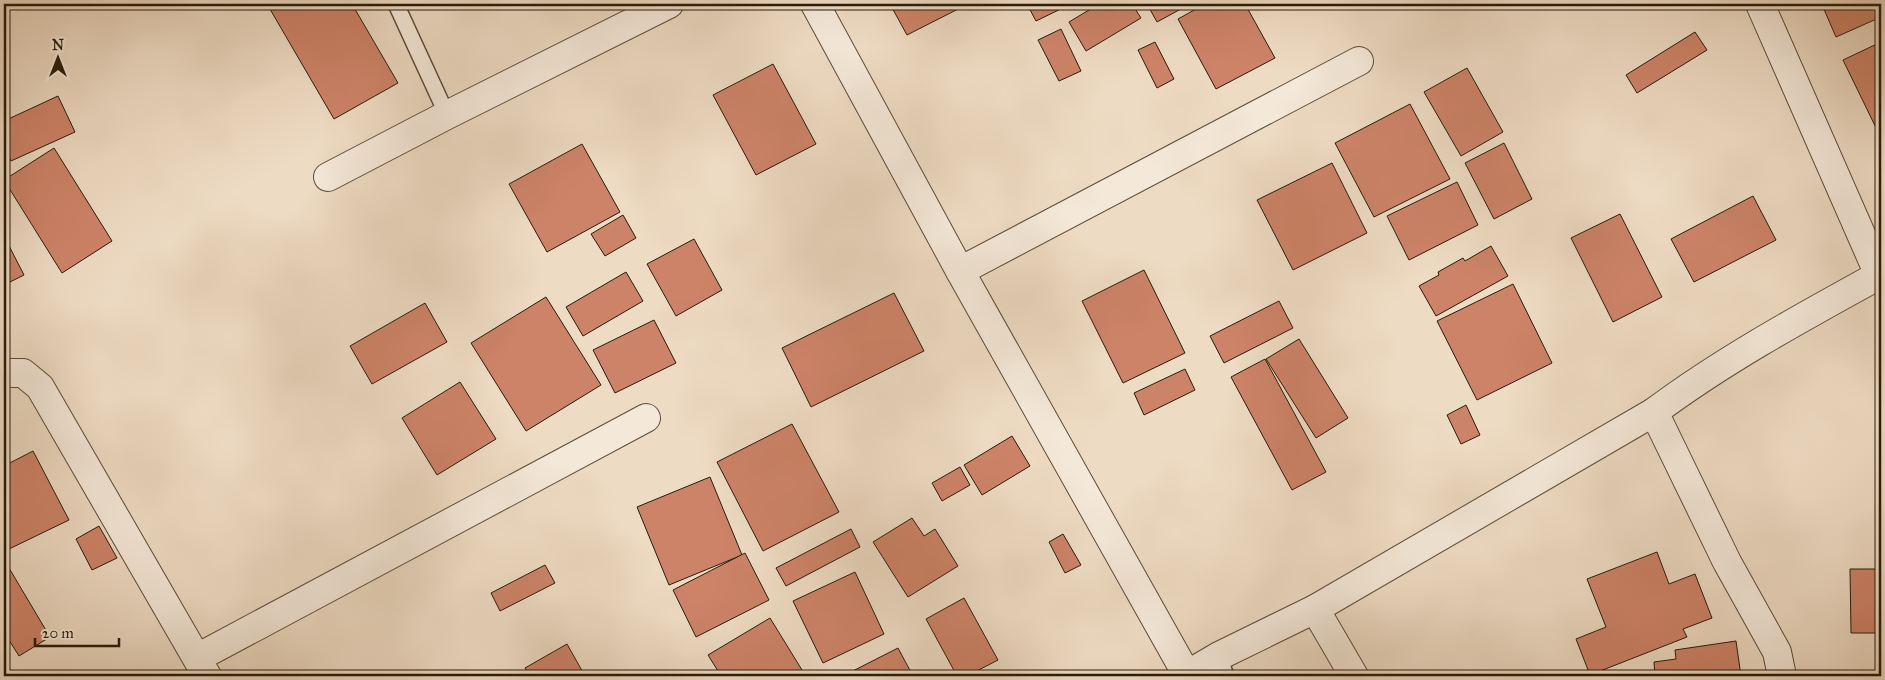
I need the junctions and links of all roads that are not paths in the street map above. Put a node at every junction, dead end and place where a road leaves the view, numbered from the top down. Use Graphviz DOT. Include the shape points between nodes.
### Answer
graph roads {
  1 [pos="396,4"];
  2 [pos="669,4"];
  3 [pos="815,4"];
  4 [pos="1760,4"];
  5 [pos="1359,61"];
  6 [pos="447,115"];
  7 [pos="328,177"];
  8 [pos="960,271"];
  9 [pos="1880,275"];
  10 [pos="4,373"];
  11 [pos="1654,412"];
  12 [pos="646,418"];
  13 [pos="1315,609"];
  14 [pos="1223,666"];
  15 [pos="202,667"];
  16 [pos="1186,676"];
  17 [pos="1354,676"];
  18 [pos="1782,676"];
  1 -- 6 [label="lane"];
  2 -- 6 [label="street"];
  3 -- 8 [label="street"];
  4 -- 9 [label="street"];
  5 -- 8 [label="street"];
  6 -- 7 [label="street"];
  8 -- 16 [label="street"];
  9 -- 11 [label="street" via="1752,347 1696,381"];
  10 -- 15 [label="street" via="23,373 40,387"];
  11 -- 13 [label="street"];
  11 -- 18 [label="street" via="1727,562 1777,652"];
  12 -- 15 [label="street"];
  13 -- 14 [label="street"];
  13 -- 17 [label="street"];
  14 -- 16 [label="street"];
}
